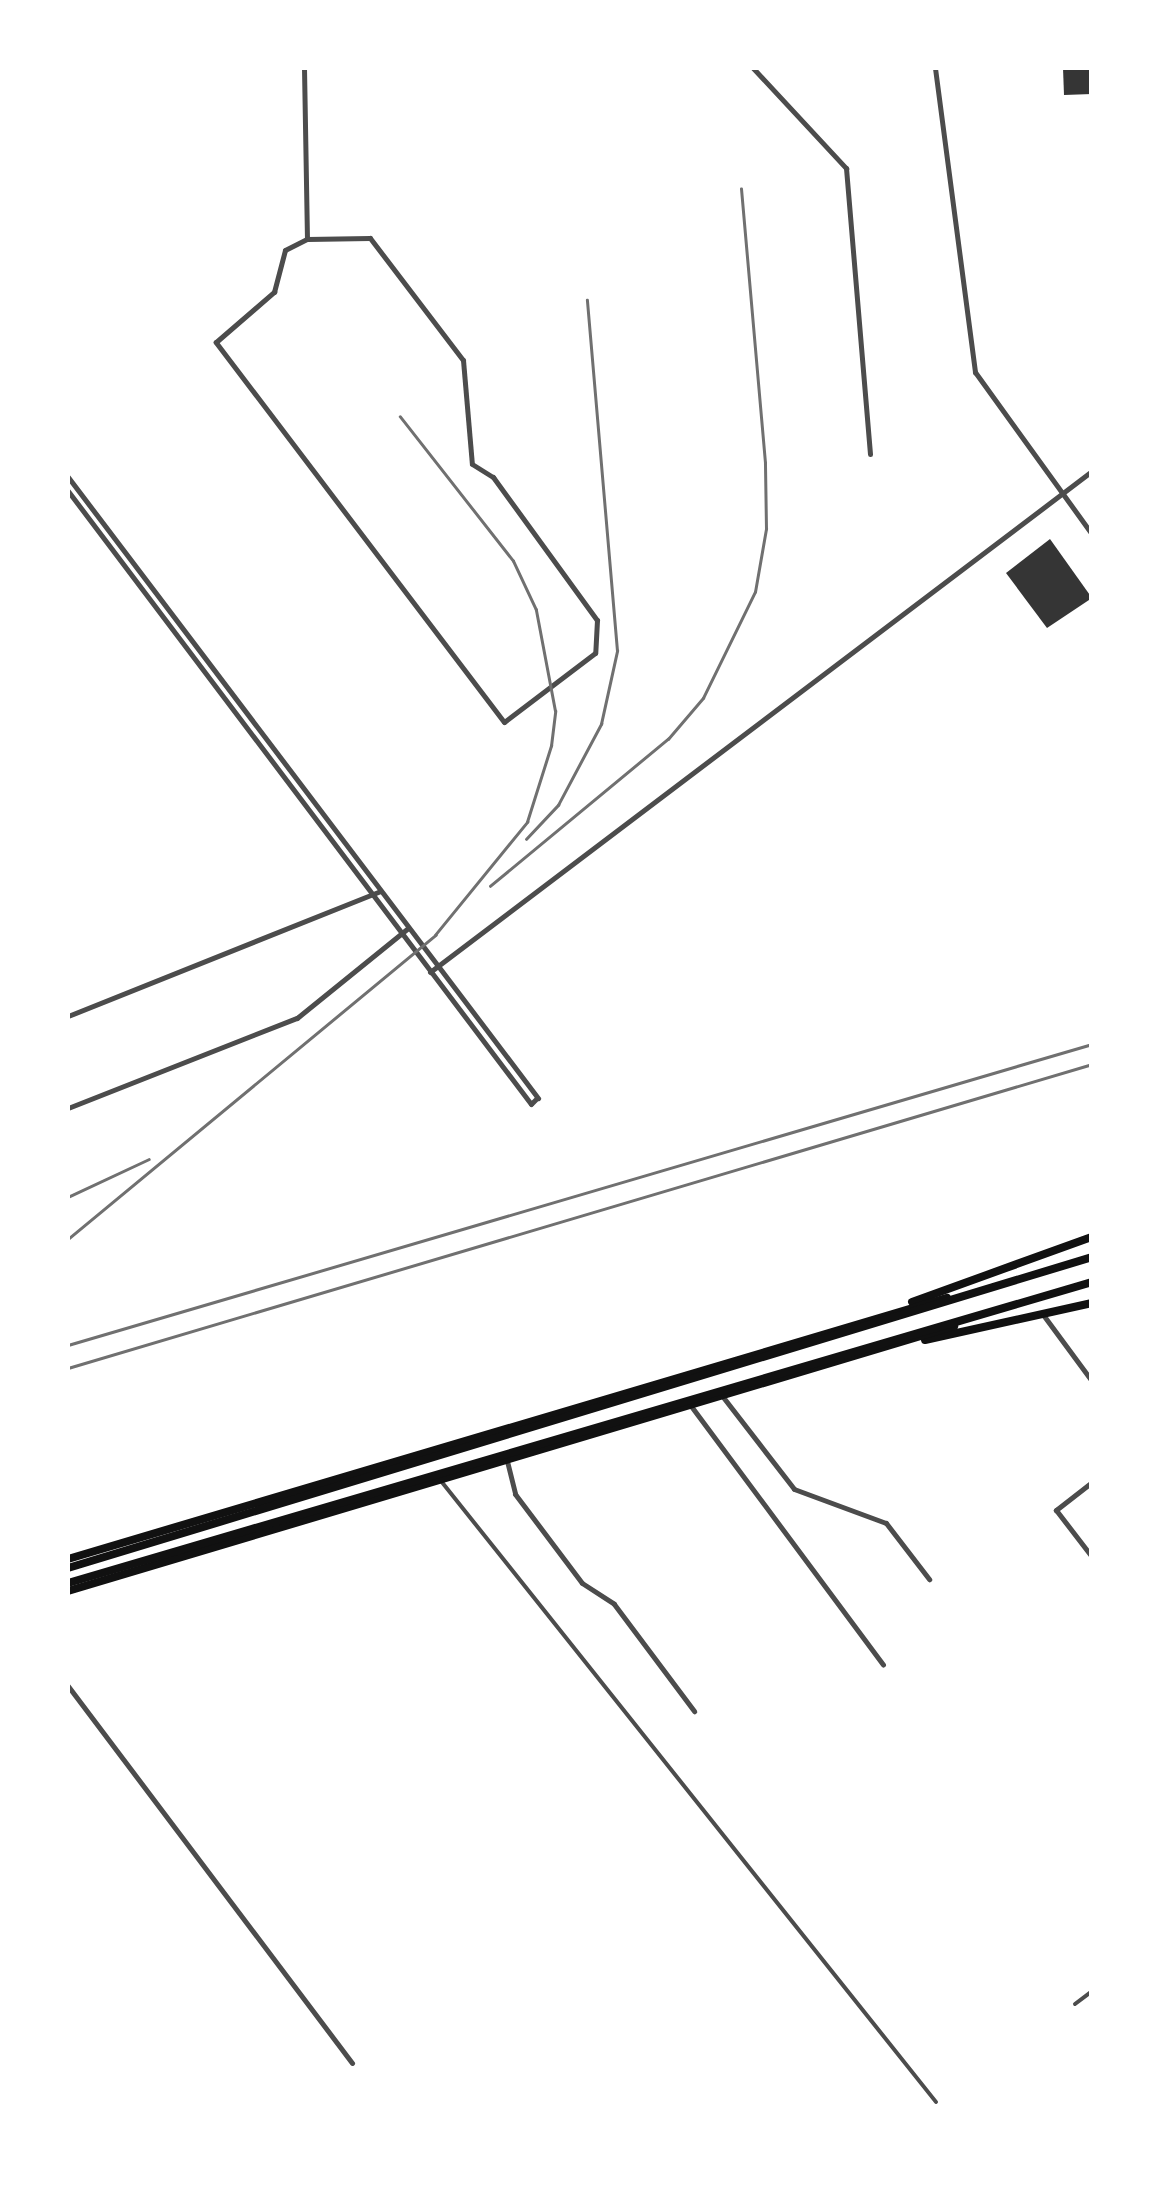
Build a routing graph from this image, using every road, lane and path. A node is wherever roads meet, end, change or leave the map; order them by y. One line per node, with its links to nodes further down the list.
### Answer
1 (304, 68): 4 (street)
2 (753, 68): 5 (street)
3 (936, 68): 9 (street)
4 (307, 239): 4 (street)
5 (870, 454)
6 (1092, 471): 9 (street)
7 (68, 477): 11 (street)
8 (68, 490): 12 (street)
9 (1062, 494): 10 (street); 15 (street)
10 (1092, 534)
11 (380, 891): 12 (street); 13 (street)
12 (372, 894): 14 (street); 17 (street)
13 (408, 928): 14 (street); 15 (street)
14 (401, 934): 16 (street); 18 (street)
15 (438, 966): 16 (street); 16 (street)
16 (430, 972)
17 (68, 1016)
18 (68, 1108)
19 (1092, 1237): 25 (main road)
20 (1092, 1258): 21 (main road)
21 (1025, 1280): 25 (main road); 36 (main road)
22 (1092, 1282): 23 (main road)
23 (1032, 1298): 27 (main road); 38 (main road)
24 (1092, 1303): 26 (main road)
25 (886, 1312): 35 (main road)
26 (1044, 1316): 27 (main road); 28 (street)
27 (891, 1347): 29 (main road)
28 (1092, 1381)
29 (723, 1396): 30 (main road); 37 (street)
30 (691, 1406): 31 (main road); 39 (street)
31 (507, 1462): 32 (main road); 41 (street)
32 (441, 1481): 38 (main road); 45 (street)
33 (1092, 1482): 34 (street)
34 (1092, 1557)
35 (68, 1558)
36 (68, 1568)
37 (929, 1579)
38 (68, 1587)
39 (883, 1665)
40 (68, 1686): 44 (street)
41 (694, 1711)
42 (1092, 1991): 43 (street)
43 (1074, 2004)
44 (352, 2063)
45 (936, 2102)

